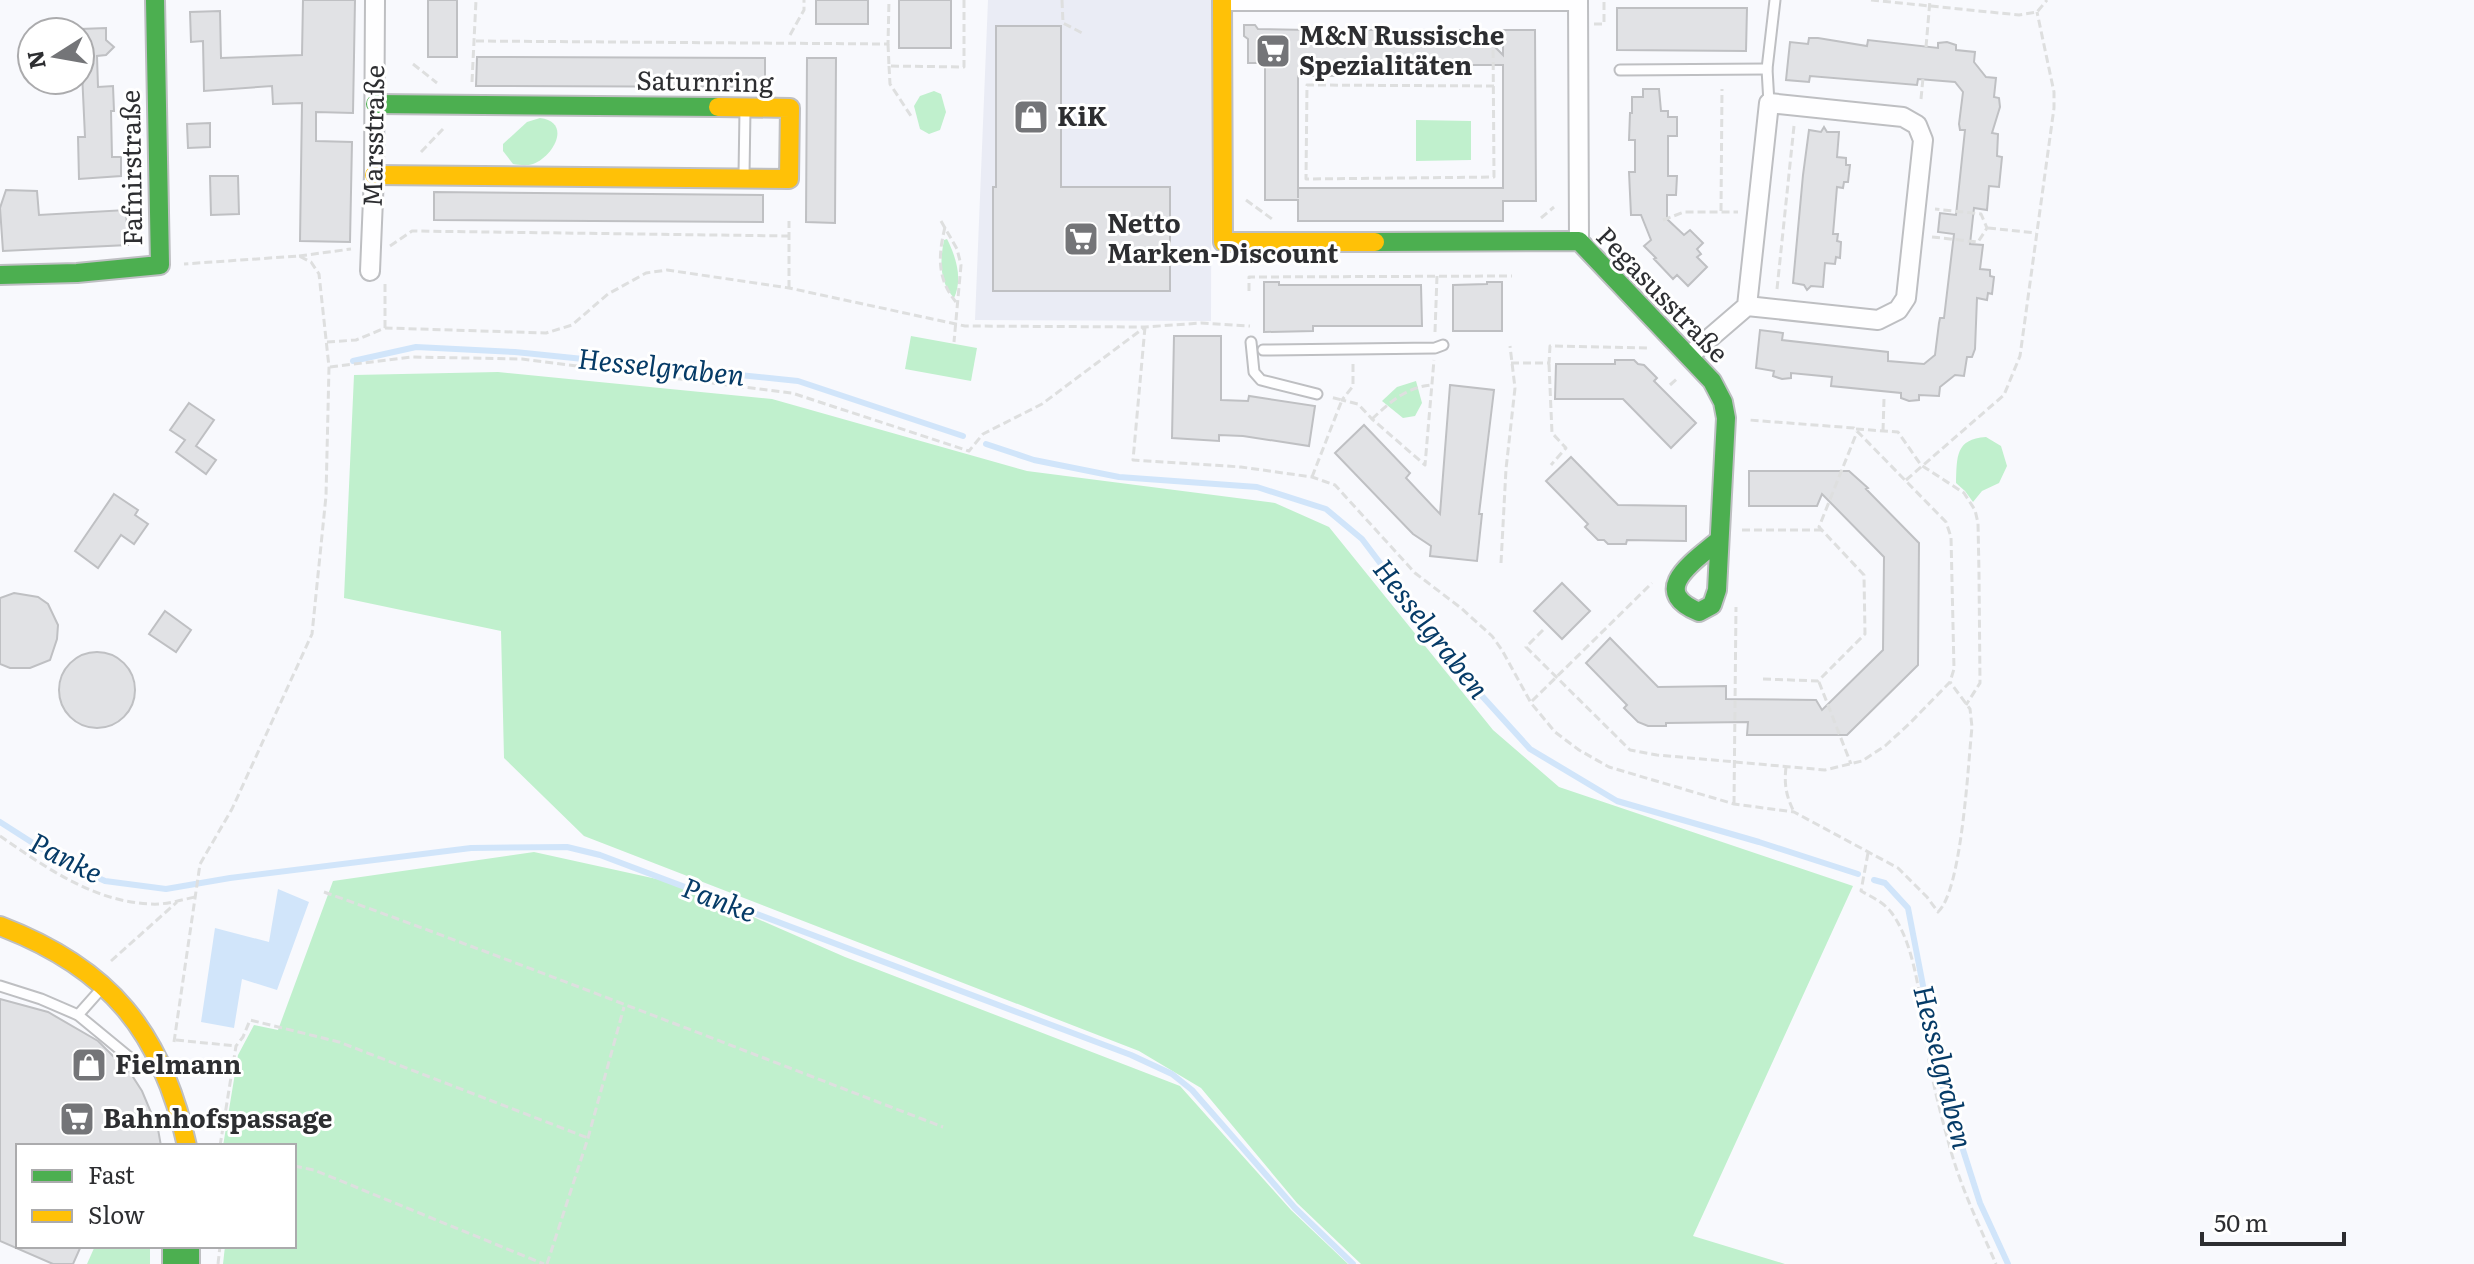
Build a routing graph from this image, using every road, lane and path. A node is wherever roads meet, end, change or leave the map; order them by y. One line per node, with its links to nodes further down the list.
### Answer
1 (155, 0): 58 (street, Fafnirstraße)
2 (375, 0): 33 (street, Marsstraße)
3 (476, 0): 22 (path)
4 (804, 0): 20 (path)
5 (889, 0): 23 (path)
6 (964, 0): 25 (path)
7 (1062, 0): 19 (path)
8 (1293, 0): 9 (street); 15 (street)
9 (1578, 0): 55 (street)
10 (1604, 0): 18 (path)
11 (1775, 0): 26 (lane)
12 (1871, 0): 16 (path)
13 (1930, 0): 16 (path)
14 (2047, 0): 17 (path)
15 (1222, 1): 55 (street, Pegasusstraße)
16 (1930, 6): 17 (path); 24 (path)
17 (2037, 12): 52 (path)
18 (1604, 24)
19 (1082, 33)
20 (790, 35)
21 (1493, 38): 29 (path)
22 (476, 41): 23 (path); 34 (path)
23 (888, 44): 25 (path)
24 (1926, 47)
25 (889, 66): 37 (path)
26 (1767, 69): 27 (lane); 32 (lane)
27 (1620, 70)
28 (1923, 78): 31 (path)
29 (1494, 86): 29 (path)
30 (1722, 89): 44 (path)
31 (1921, 99)
32 (1769, 103): 35 (street); 45 (street)
33 (375, 104): 34 (street, Saturnring); 40 (street, Marsstraße)
34 (472, 105): 36 (street, Saturnring)
35 (1796, 106): 43 (street); 67 (path)
36 (745, 108): 41 (lane); 41 (street, Saturnring)
37 (911, 116)
38 (444, 128): 39 (path)
39 (413, 161)
40 (374, 175): 41 (street, Saturnring); 56 (street, Marsstraße)
41 (744, 178)
42 (1246, 199): 49 (path)
43 (1916, 207): 51 (path); 53 (street)
44 (1721, 211): 45 (path); 46 (path)
45 (1757, 213): 66 (street)
46 (1663, 220)
47 (789, 221): 54 (path)
48 (941, 221): 50 (path)
49 (1279, 225)
50 (945, 227): 65 (path); 65 (path)
51 (1987, 228): 52 (path); 53 (path)
52 (2036, 233): 92 (path)
53 (1913, 235): 67 (street)
54 (789, 236): 56 (path, Fafnirstraße); 63 (path)
55 (1579, 241): 79 (street, Pegasusstraße)
56 (371, 249): 57 (path, Fafnirstraße); 59 (street, Marsstraße)
57 (299, 256): 58 (path, Fafnirstraße); 72 (path)
58 (160, 265): 60 (street)
59 (370, 271): 71 (path)
60 (0, 275)
61 (1437, 276): 62 (path); 64 (path); 76 (path)
62 (1512, 276)
63 (789, 288): 68 (path); 71 (path)
64 (1249, 291)
65 (956, 302): 68 (path)
66 (1747, 306): 67 (street); 79 (street)
67 (1775, 309)
68 (956, 324): 70 (path); 73 (path)
69 (1250, 326): 70 (path)
70 (1145, 327): 82 (path); 93 (path)
71 (385, 328): 72 (path)
72 (327, 342): 82 (path)
73 (954, 342)
74 (1251, 342): 84 (lane)
75 (1510, 346): 80 (path)
76 (1439, 347): 77 (lane); 83 (path)
77 (1352, 349): 78 (lane); 86 (path)
78 (1263, 350)
79 (1690, 355): 81 (path); 87 (street, Pegasusstraße)
80 (1511, 363): 81 (path); 98 (path)
81 (1549, 363): 91 (path)
82 (329, 367): 116 (path)
83 (1433, 385): 88 (path); 88 (path)
84 (1317, 394): 86 (path)
85 (1884, 399): 90 (path)
86 (1342, 400): 88 (path); 93 (path)
87 (1726, 418): 89 (path); 97 (street, Pegasusstraße)
88 (1372, 419)
89 (1856, 430): 90 (path); 94 (path); 95 (path)
90 (1883, 431): 92 (path)
91 (1551, 465)
92 (1921, 465): 94 (path); 107 (path)
93 (1312, 477): 106 (path)
94 (1906, 481): 105 (path)
95 (1820, 529): 96 (path); 104 (path)
96 (1738, 530)
97 (1718, 541)
98 (1501, 563)
99 (1654, 580): 102 (path)
100 (1737, 601): 108 (path)
101 (1543, 630): 102 (path)
102 (1559, 678): 106 (path); 108 (path)
103 (1763, 679): 104 (path)
104 (1818, 681): 109 (path)
105 (1950, 682): 107 (path); 109 (path)
106 (1531, 703): 111 (path)
107 (1966, 705): 114 (path)
108 (1734, 762): 110 (path); 111 (path)
109 (1851, 764): 110 (path)
110 (1786, 767): 112 (path)
111 (1734, 804): 112 (path)
112 (1794, 812): 114 (path)
113 (0, 836): 117 (path)
114 (1868, 851): 134 (path)
115 (324, 892): 122 (path)
116 (195, 897): 117 (path); 124 (path)
117 (180, 900): 119 (path)
118 (0, 926): 120 (street)
119 (106, 965)
120 (104, 985): 123 (lane); 130 (street)
121 (0, 986): 123 (lane)
122 (624, 1006): 128 (path); 129 (path)
123 (78, 1015): 127 (lane)
124 (175, 1040): 125 (path); 126 (path)
125 (170, 1046)
126 (236, 1046): 129 (path); 131 (path)
127 (129, 1057)
128 (943, 1127)
129 (588, 1138): 133 (path)
130 (186, 1144)
131 (220, 1144)
132 (296, 1166): 133 (path)
133 (545, 1264)
134 (1996, 1264)

